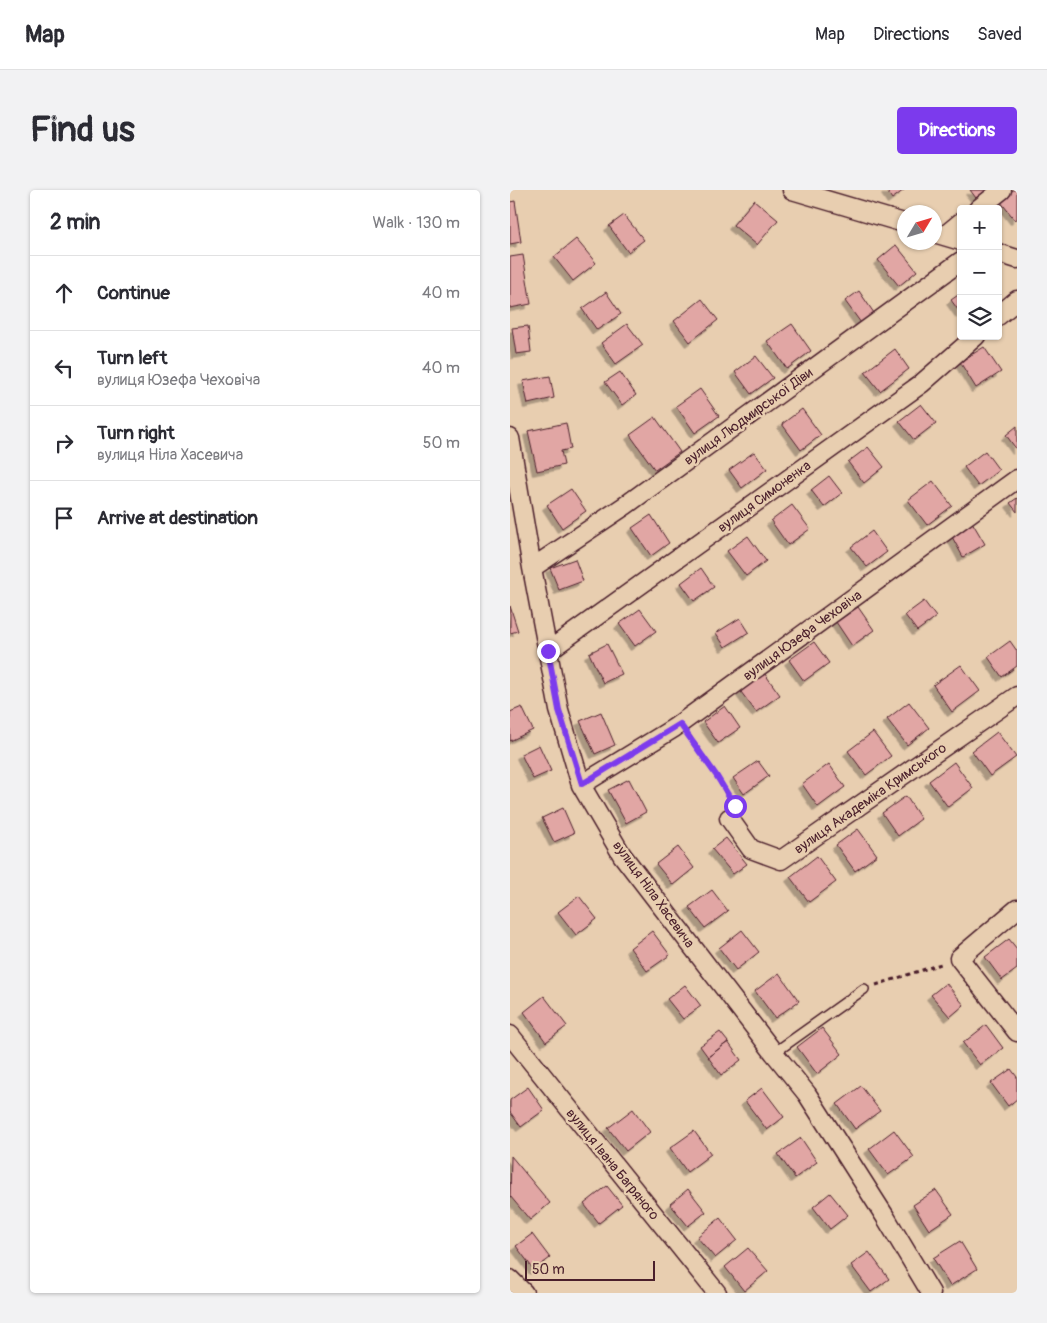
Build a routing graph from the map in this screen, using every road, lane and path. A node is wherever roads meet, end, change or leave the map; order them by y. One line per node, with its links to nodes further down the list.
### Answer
1 (792, 190): 4 (street)
2 (1002, 190): 3 (street)
3 (983, 205)
4 (897, 221)
5 (957, 224): 6 (street)
6 (942, 232)
7 (942, 235): 8 (street)
8 (957, 240)
9 (1002, 254): 10 (street)
10 (1017, 259)
11 (957, 264): 17 (street, вулиця Людмирської Діви)
12 (1017, 300): 13 (street)
13 (1002, 313)
14 (971, 340): 18 (street, вулиця Симоненка)
15 (510, 438): 17 (street, вулиця Ніла Хасевича)
16 (1017, 479): 20 (street, вулиця Юзефа Чеховіча)
17 (532, 568): 18 (street, вулиця Ніла Хасевича)
18 (548, 651): 21 (street, вулиця Ніла Хасевича)
19 (1017, 696): 22 (street, вулиця Академіка Кримського)
20 (680, 724): 21 (street, вулиця Юзефа Чеховіча); 22 (path)
21 (582, 784): 28 (street, вулиця Ніла Хасевича)
22 (729, 818)
23 (1017, 909): 24 (street)
24 (959, 958): 25 (path); 26 (street)
25 (864, 989): 28 (lane)
26 (1017, 1032)
27 (510, 1035): 31 (street, вулиця Івана Багряного)
28 (774, 1053): 32 (street, вулиця Ніла Хасевича)
29 (510, 1278): 30 (street)
30 (524, 1293)
31 (717, 1293)
32 (931, 1293)

